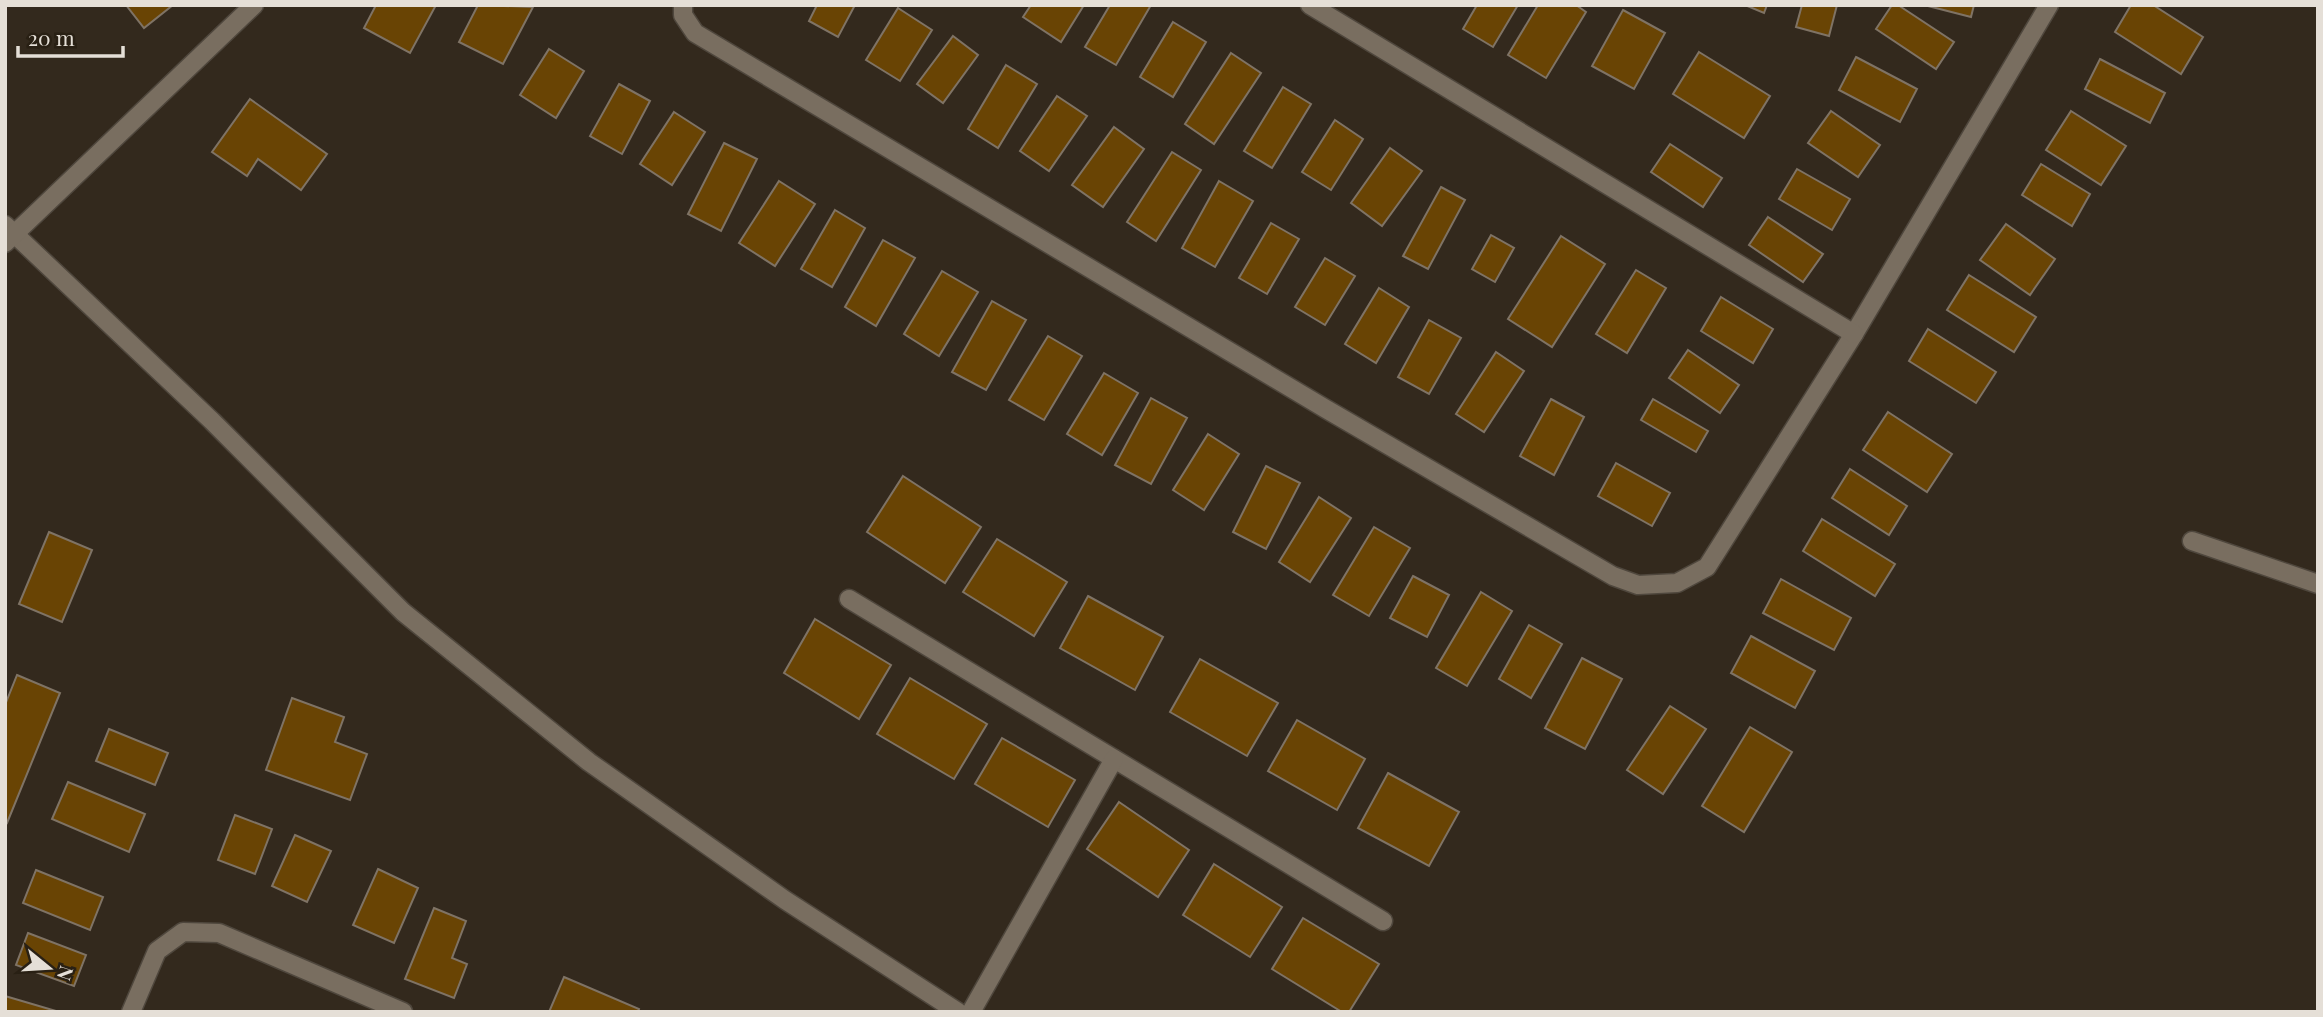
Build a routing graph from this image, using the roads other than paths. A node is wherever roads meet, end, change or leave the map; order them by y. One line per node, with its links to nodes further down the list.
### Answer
1 (254, 5): 5 (street)
2 (683, 5): 6 (street)
3 (1310, 5): 6 (street)
4 (2049, 5): 6 (street)
5 (8, 234): 14 (street)
6 (1854, 334)
7 (2192, 541): 8 (street)
8 (2318, 584)
9 (849, 599): 10 (street)
10 (1114, 759): 11 (street); 15 (street)
11 (1383, 921)
12 (131, 1012): 13 (street)
13 (403, 1012)
14 (958, 1012)
15 (971, 1012)

